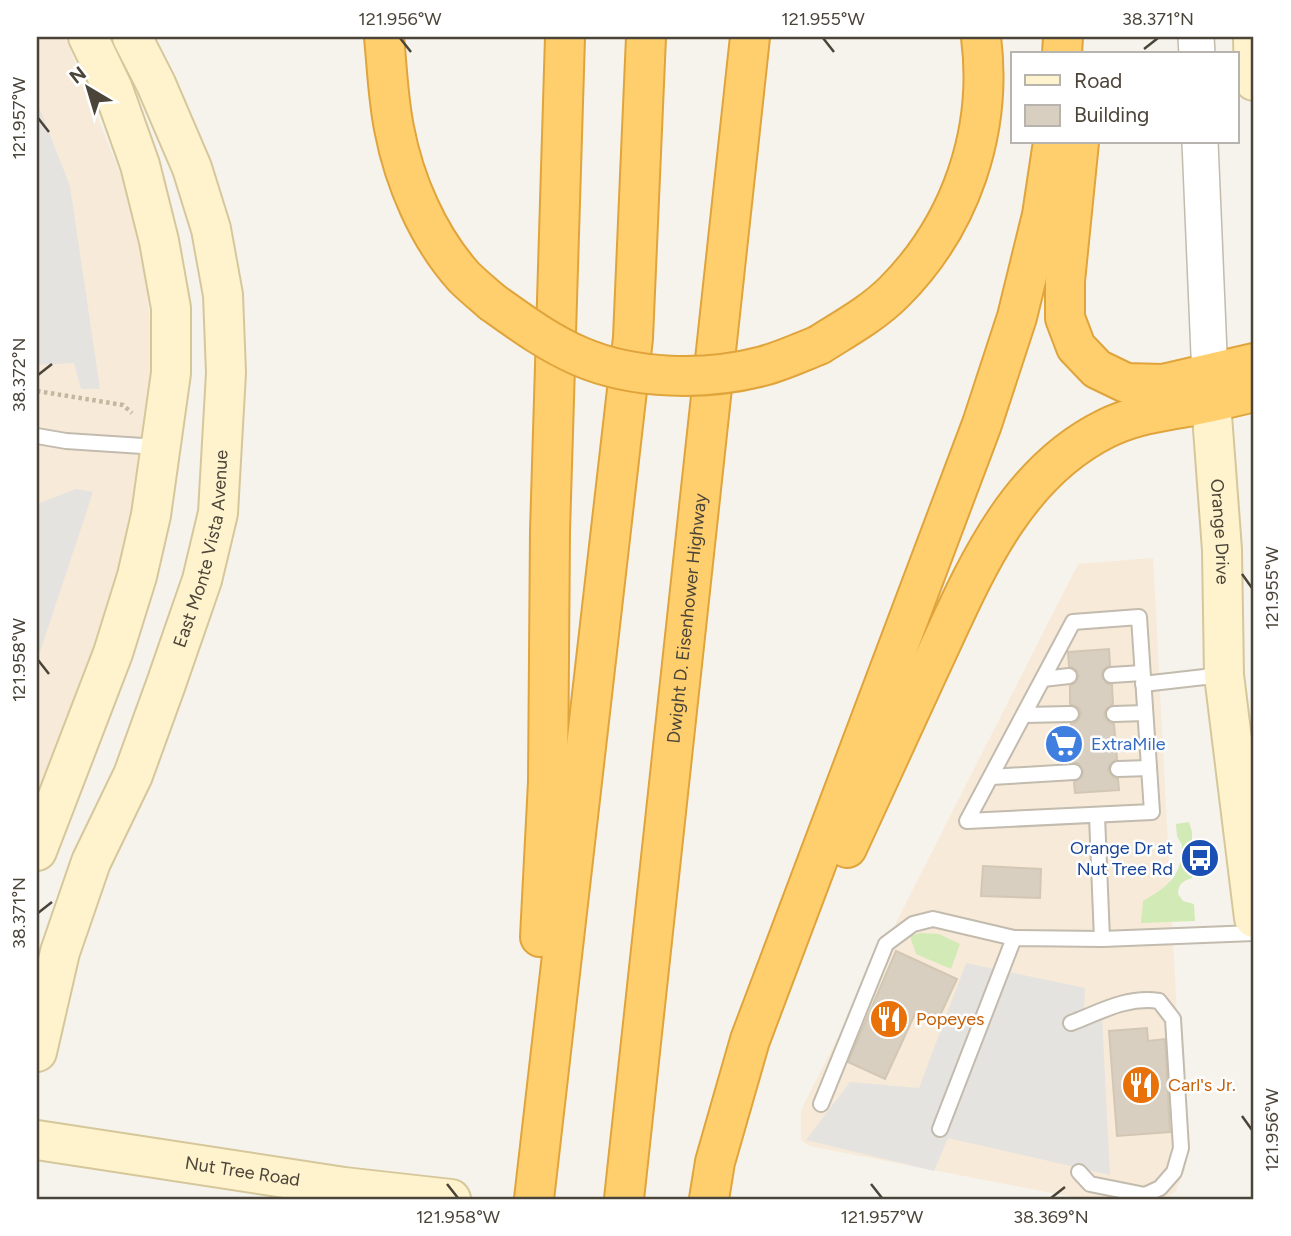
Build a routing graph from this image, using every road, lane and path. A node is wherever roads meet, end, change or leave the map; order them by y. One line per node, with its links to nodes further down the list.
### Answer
1 (88, 37): 19 (main road)
2 (132, 37): 41 (main road, East Monte Vista Avenue)
3 (384, 37): 7 (highway, bridge)
4 (565, 37): 47 (highway)
5 (646, 37): 48 (highway)
6 (750, 37): 49 (highway, Dwight D. Eisenhower Highway)
7 (981, 37)
8 (1253, 37): 9 (main road)
9 (1254, 81)
10 (1053, 144): 40 (highway)
11 (1079, 144): 14 (highway)
12 (1200, 144): 14 (street, Orange Drive)
13 (1254, 363): 14 (highway)
14 (1210, 387): 16 (highway); 21 (main road, Orange Drive); 40 (highway)
15 (37, 391): 17 (path)
16 (1254, 392)
17 (132, 414)
18 (37, 436): 19 (lane)
19 (159, 447): 34 (main road)
20 (1111, 675): 23 (lane)
21 (1224, 675): 23 (lane); 35 (main road, Orange Drive)
22 (1069, 676): 24 (lane)
23 (1143, 678): 24 (lane); 25 (lane)
24 (1043, 679): 28 (lane)
25 (1145, 713): 27 (lane); 29 (lane)
26 (1071, 714): 28 (lane)
27 (1114, 714)
28 (1024, 715): 32 (lane)
29 (1149, 768): 30 (lane); 33 (lane)
30 (1118, 769)
31 (1074, 772): 32 (lane)
32 (991, 777): 33 (lane)
33 (1097, 816): 38 (lane)
34 (37, 851)
35 (1254, 918)
36 (1254, 933): 38 (lane)
37 (1014, 938): 38 (lane); 42 (lane); 43 (lane)
38 (1102, 939)
39 (1071, 1023): 45 (lane)
40 (750, 1040): 50 (highway)
41 (37, 1052)
42 (821, 1104)
43 (940, 1129)
44 (37, 1140): 46 (main road, Nut Tree Road)
45 (1079, 1172)
46 (451, 1199)
47 (528, 1199)
48 (534, 1199)
49 (624, 1199)
50 (709, 1199)

